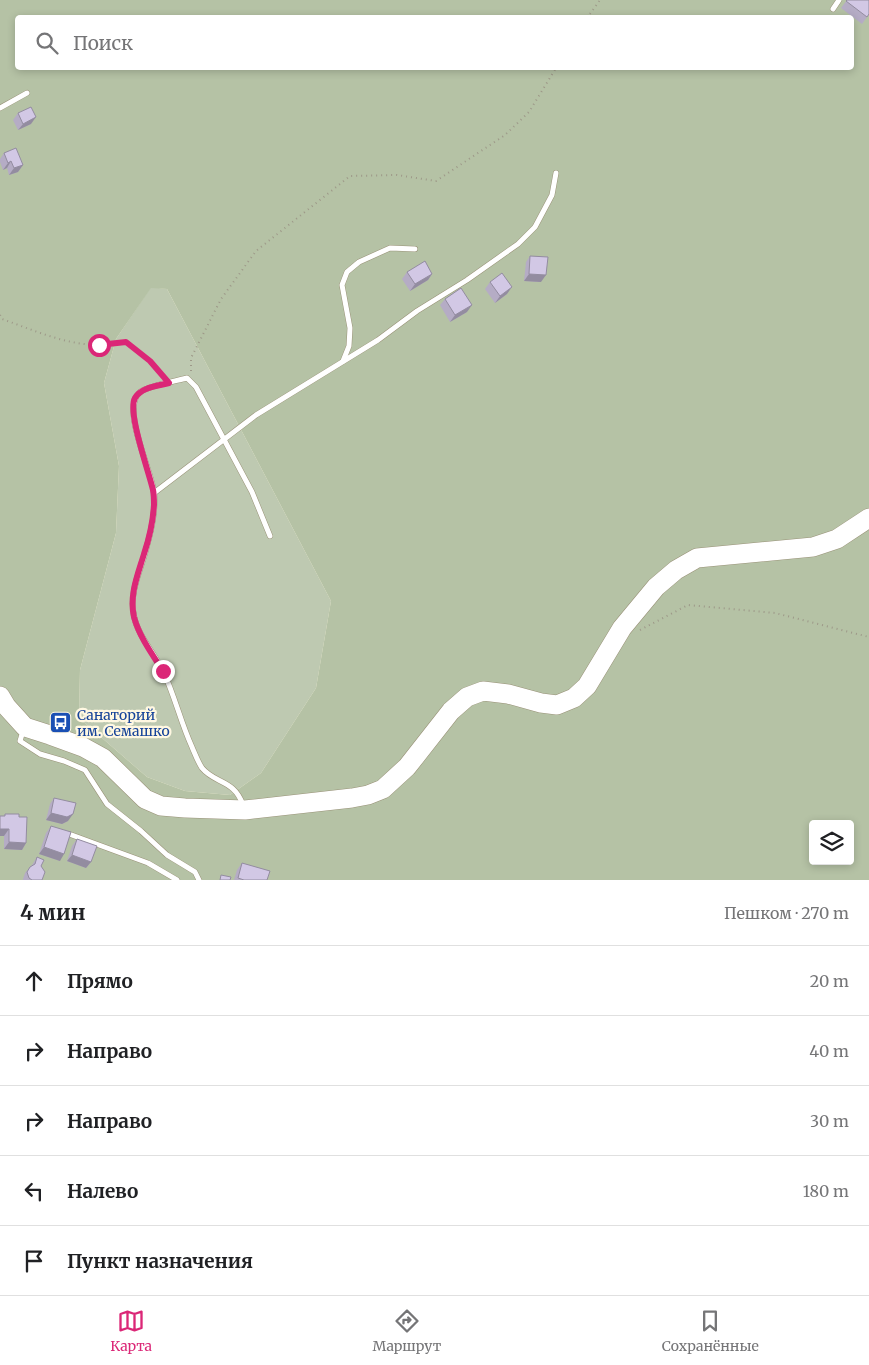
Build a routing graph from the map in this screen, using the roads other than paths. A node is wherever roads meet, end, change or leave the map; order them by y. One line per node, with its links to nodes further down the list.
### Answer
1 (839, 0): 2 (lane)
2 (833, 8)
3 (27, 93): 4 (lane)
4 (0, 108)
5 (556, 172): 7 (lane)
6 (415, 249): 7 (lane)
7 (343, 361): 8 (lane)
8 (223, 440): 9 (lane); 9 (lane); 11 (lane)
9 (154, 493): 14 (lane)
10 (869, 518): 14 (highway)
11 (270, 536)
12 (0, 696): 13 (highway)
13 (24, 727): 14 (highway); 17 (lane)
14 (244, 810)
15 (70, 834): 16 (lane)
16 (177, 880)
17 (199, 880)

